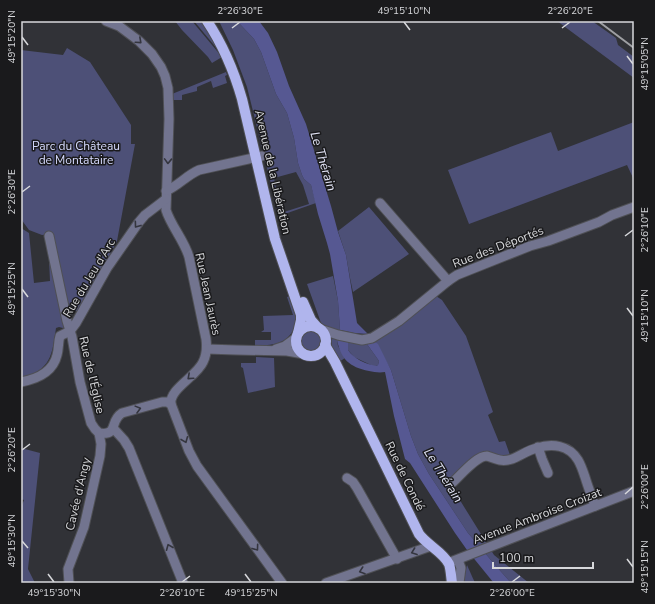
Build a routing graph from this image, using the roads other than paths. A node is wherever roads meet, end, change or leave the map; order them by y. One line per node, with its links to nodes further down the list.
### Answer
1 (106, 21): 6 (street, Rue Jean Jaurès, one-way to 6)
2 (207, 21): 4 (main road, Avenue de la Libération)
3 (214, 21): 4 (main road, Avenue de la Libération)
4 (230, 58): 5 (main road, Avenue de la Libération)
5 (259, 156): 6 (street, Rue du Jeu d'Arc); 11 (main road, Avenue de la Libération); 14 (main road, Avenue de la Libération)
6 (166, 195): 12 (street, Rue du Jeu d'Arc, one-way to 12); 16 (street, Rue Jean Jaurès)
7 (380, 202): 10 (street)
8 (634, 206): 10 (street, Rue des Déportés)
9 (49, 236): 12 (street, Rue de l'Église)
10 (448, 281): 13 (street, Rue des Déportés)
11 (319, 329): 13 (street, Rue des Déportés); 14 (main road); 15 (main road)
12 (70, 331): 21 (street, Rue du Jeu d'Arc); 24 (street, Rue de l'Église)
13 (338, 335): 15 (street)
14 (297, 336): 17 (street); 18 (main road)
15 (325, 343): 19 (main road); 20 (main road, Rue de Condé)
16 (207, 349): 17 (street); 22 (street, Rue Jean Jaurès, one-way to 22)
17 (270, 351): 18 (street)
18 (304, 354): 19 (main road)
19 (316, 355): 20 (main road, Rue de Condé)
20 (340, 374): 31 (main road, Rue de Condé)
21 (21, 382)
22 (171, 404): 23 (street, Rue de l'Église, one-way to 22); 36 (street, one-way to 36)
23 (113, 428): 24 (street, Rue de l'Église); 35 (street, one-way to 23)
24 (99, 433): 34 (street, Cavée d'Angy)
25 (538, 447): 26 (street); 28 (street); 30 (street)
26 (548, 473)
27 (347, 478): 32 (street)
28 (453, 482)
29 (634, 491): 30 (street, Avenue Ambroise Croizat)
30 (595, 506): 33 (street, Avenue Ambroise Croizat)
31 (431, 546): 32 (street, one-way to 32); 33 (main road, Rue de Condé)
32 (397, 559): 37 (street, one-way to 37)
33 (453, 562): 38 (main road); 39 (street)
34 (69, 583)
35 (184, 583)
36 (282, 583)
37 (326, 583)
38 (452, 583)
39 (459, 583)

